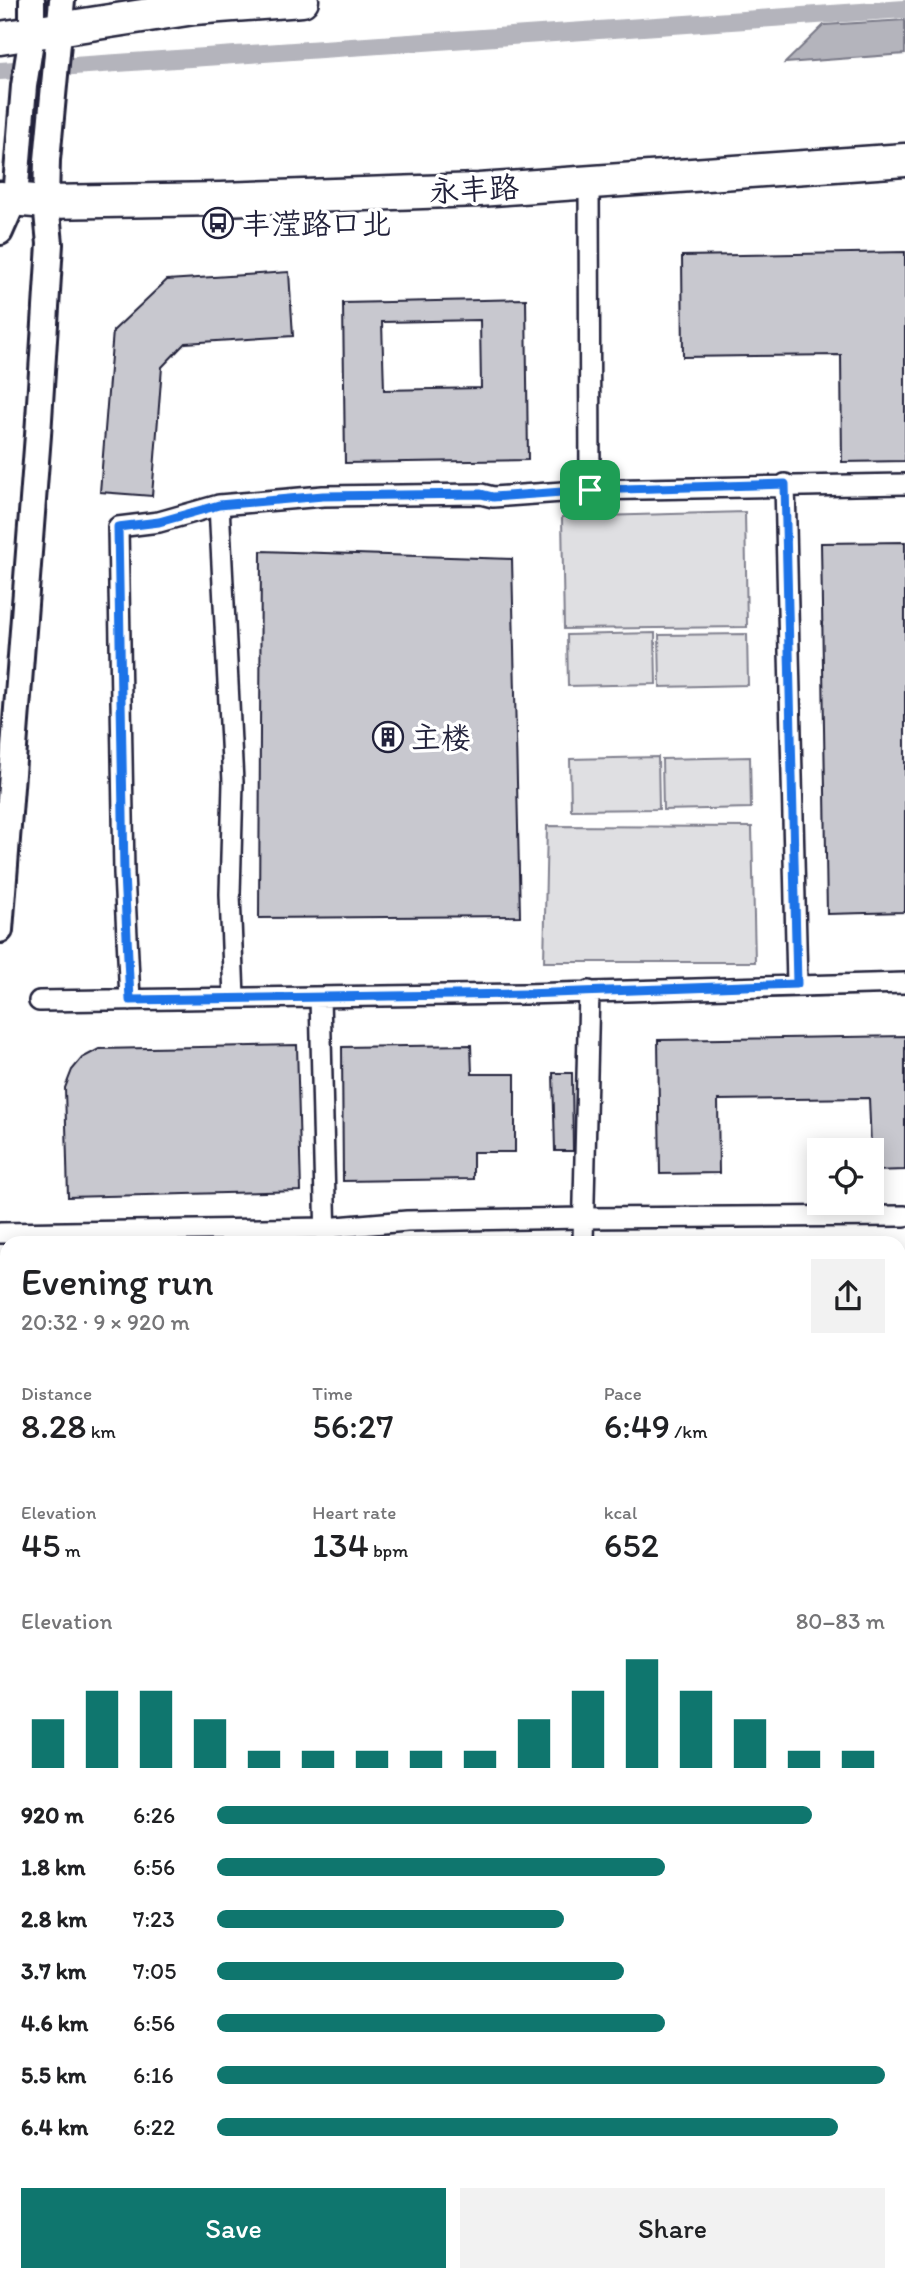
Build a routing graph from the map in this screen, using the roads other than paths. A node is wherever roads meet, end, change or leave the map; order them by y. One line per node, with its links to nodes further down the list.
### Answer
1 (32, 0): 3 (street)
2 (302, 0): 3 (main road)
3 (52, 21): 4 (main road); 7 (street); 7 (street)
4 (0, 38)
5 (905, 160): 6 (main road, 永丰路)
6 (589, 183): 7 (main road, 永丰路); 11 (street)
7 (20, 199): 8 (street); 13 (street)
8 (0, 232)
9 (785, 484): 10 (street); 11 (street); 15 (street)
10 (905, 484)
11 (590, 490): 12 (street)
12 (219, 505): 18 (street); 19 (street)
13 (0, 930)
14 (905, 983): 15 (street)
15 (797, 984): 16 (street)
16 (589, 991): 17 (street); 22 (street)
17 (320, 997): 18 (street); 24 (street)
18 (234, 998): 19 (street)
19 (130, 1000): 20 (street)
20 (39, 1001)
21 (905, 1216): 22 (street)
22 (583, 1218): 24 (street); 25 (street)
23 (0, 1233): 24 (street)
24 (326, 1235)
25 (583, 1236)

